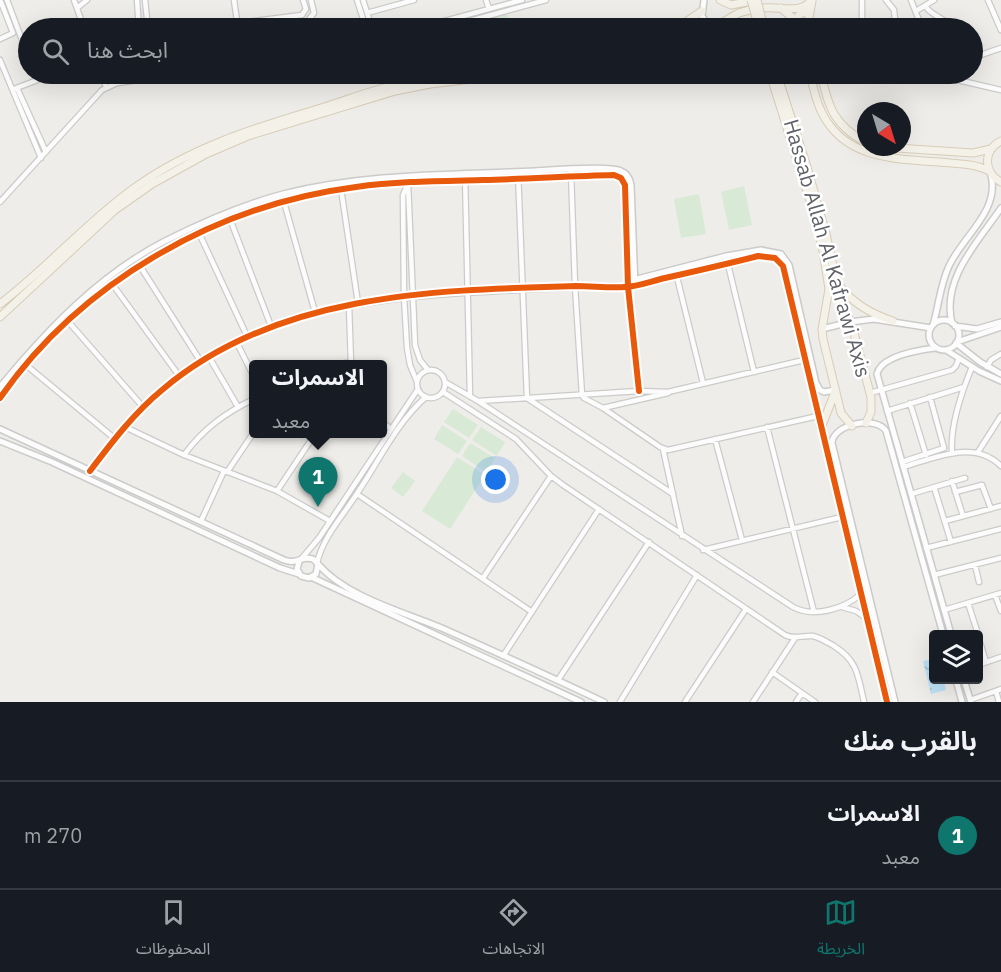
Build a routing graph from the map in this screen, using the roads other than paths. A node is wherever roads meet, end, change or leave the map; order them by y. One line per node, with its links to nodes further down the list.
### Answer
1 (75, 0): 27 (street)
2 (87, 0): 27 (street)
3 (138, 0): 34 (street)
4 (145, 0): 35 (street)
5 (234, 0): 36 (street)
6 (303, 0): 37 (street)
7 (311, 0): 38 (street)
8 (357, 0): 39 (street)
9 (363, 0): 31 (street)
10 (414, 0): 31 (street)
11 (486, 0): 28 (street)
12 (522, 0): 28 (street)
13 (546, 0): 42 (street)
14 (704, 0): 29 (street)
15 (720, 0): 17 (main road)
16 (751, 0): 46 (main road, bridge)
17 (758, 0): 47 (main road, bridge)
18 (812, 0): 25 (main road); 32 (main road)
19 (862, 0): 51 (street)
20 (886, 0): 52 (street)
21 (911, 0): 30 (street)
22 (934, 0): 26 (street)
23 (988, 0): 55 (street)
24 (4, 1): 56 (street)
25 (778, 7): 45 (main road); 48 (main road)
26 (926, 7): 30 (street); 54 (street)
27 (77, 8): 33 (street)
28 (489, 9): 41 (street)
29 (702, 11): 43 (main road); 44 (street)
30 (916, 11): 53 (street)
31 (368, 13): 40 (street)
32 (810, 13): 49 (main road); 50 (main road)
33 (80, 18)
34 (139, 18)
35 (147, 18)
36 (236, 18)
37 (284, 18)
38 (311, 18)
39 (363, 18)
40 (369, 18)
41 (456, 18)
42 (480, 18)
43 (692, 18)
44 (703, 18)
45 (729, 18)
46 (756, 18)
47 (762, 18)
48 (792, 18)
49 (797, 18)
50 (810, 18)
51 (862, 18)
52 (895, 18)
53 (918, 18)
54 (942, 18)
55 (1001, 30)
56 (16, 32): 57 (street); 58 (street)
57 (18, 36)
58 (0, 39)
59 (1001, 48): 60 (street)
60 (983, 54)
61 (0, 60): 73 (street)
62 (23, 84): 73 (street)
63 (105, 84): 72 (street)
64 (115, 84): 72 (street)
65 (402, 84): 114 (main road)
66 (430, 84): 117 (main road)
67 (773, 84): 127 (main road, Hassab Allah Al Kafrawi Axis)
68 (780, 84): 104 (main road, Hassab Allah Al Kafrawi Axis)
69 (813, 84): 83 (main road)
70 (823, 84): 76 (main road)
71 (976, 84): 74 (street)
72 (106, 87): 80 (street)
73 (15, 89): 75 (street)
74 (1001, 90)
75 (25, 116): 80 (street); 81 (street)
76 (857, 136)
77 (1001, 141): 79 (main road)
78 (911, 149): 79 (main road)
79 (991, 149): 83 (main road)
80 (46, 152): 81 (street)
81 (41, 158): 92 (street)
82 (571, 173): 86 (street); 105 (street); 107 (street)
83 (990, 173): 89 (main road); 125 (street)
84 (465, 174): 85 (street); 86 (street); 87 (street)
85 (408, 176): 88 (street); 90 (street)
86 (518, 176): 87 (street); 109 (street)
87 (465, 181): 90 (street); 110 (street)
88 (373, 182): 90 (street); 91 (street); 97 (street)
89 (1001, 182)
90 (408, 183): 111 (street); 112 (street)
91 (341, 189): 93 (street); 113 (street)
92 (0, 202)
93 (284, 202): 95 (street); 116 (street)
94 (1001, 208): 123 (street)
95 (230, 219): 96 (street); 124 (street)
96 (199, 233): 98 (street); 128 (street)
97 (164, 242): 98 (street); 118 (street)
98 (168, 249): 102 (street)
99 (776, 255): 100 (street); 101 (street); 137 (street); 155 (street)
100 (726, 256): 101 (street); 103 (street)
101 (728, 263): 103 (street); 144 (street)
102 (140, 266): 106 (street); 138 (street)
103 (676, 273): 105 (street); 150 (street)
104 (836, 280): 119 (main road); 122 (main road, Hassab Allah Al Kafrawi Axis)
105 (631, 284): 108 (street); 157 (street)
106 (113, 285): 121 (street); 146 (street)
107 (575, 286): 108 (street); 109 (street); 161 (street)
108 (615, 286)
109 (521, 289): 110 (street); 165 (street)
110 (468, 292): 111 (street); 160 (street)
111 (413, 295): 112 (street); 143 (street)
112 (404, 297): 113 (street); 148 (street)
113 (358, 303): 115 (street)
114 (0, 304)
115 (349, 304): 116 (street); 136 (street)
116 (315, 312): 124 (street)
117 (0, 316)
118 (63, 316): 121 (street); 151 (street)
119 (893, 321): 122 (street); 125 (street)
120 (1001, 321): 123 (street)
121 (68, 322): 139 (street); 169 (street)
122 (850, 322): 127 (street); 159 (main road, Hassab Allah Al Kafrawi Axis)
123 (954, 324): 125 (street); 130 (street)
124 (271, 326): 128 (street)
125 (932, 327): 131 (street)
126 (1001, 327): 130 (street)
127 (822, 329): 155 (main road, Hassab Allah Al Kafrawi Axis)
128 (247, 336): 129 (street)
129 (236, 342): 134 (street); 140 (street)
130 (957, 342): 132 (street); 142 (street)
131 (935, 348): 132 (street); 154 (street)
132 (946, 350): 135 (street)
133 (1001, 354): 142 (street)
134 (209, 357): 138 (street); 170 (street)
135 (959, 358): 141 (street); 154 (street)
136 (351, 360)
137 (804, 360): 144 (street); 173 (street)
138 (201, 362): 146 (street)
139 (26, 365): 163 (street); 184 (street)
140 (249, 367)
141 (972, 367): 147 (street); 152 (street)
142 (987, 367): 145 (street)
143 (428, 370): 148 (street); 149 (street)
144 (754, 372): 150 (street)
145 (1001, 374)
146 (180, 377): 169 (street)
147 (1001, 381)
148 (417, 382): 153 (street)
149 (445, 382): 156 (street); 160 (street)
150 (703, 383): 158 (street)
151 (0, 387)
152 (964, 387): 162 (street); 192 (street)
153 (418, 389): 164 (street); 180 (street)
154 (881, 390): 159 (street); 172 (street)
155 (835, 391): 177 (main road, Hassab Allah Al Kafrawi Axis); 181 (main road)
156 (443, 392): 164 (street); 201 (street)
157 (639, 392): 158 (street); 161 (street)
158 (668, 392): 171 (street)
159 (870, 393): 175 (main road, Hassab Allah Al Kafrawi Axis)
160 (470, 396): 166 (street)
161 (582, 396): 165 (street); 171 (street)
162 (930, 397): 168 (street); 195 (street)
163 (0, 398)
164 (426, 398): 207 (street)
165 (527, 398): 166 (street); 208 (street)
166 (478, 401): 220 (street)
167 (249, 402): 170 (street)
168 (910, 403): 172 (street); 195 (street)
169 (143, 407): 178 (street)
170 (238, 407): 194 (street)
171 (603, 408): 190 (street)
172 (887, 411): 197 (street)
173 (818, 416): 179 (street); 181 (street)
174 (1001, 416): 191 (street)
175 (866, 423): 177 (street); 249 (street)
176 (387, 426): 180 (street)
177 (852, 426): 246 (street)
178 (125, 427): 184 (street); 194 (street)
179 (767, 427): 188 (street); 218 (street)
180 (390, 428): 183 (street)
181 (821, 428): 214 (street)
182 (0, 429): 193 (street)
183 (387, 433)
184 (114, 438): 199 (street)
185 (250, 438): 200 (street)
186 (312, 438): 205 (street)
187 (384, 438): 216 (street)
188 (715, 439): 190 (street); 221 (street)
189 (0, 441): 196 (street)
190 (663, 449): 208 (street)
191 (978, 452): 192 (street); 198 (street)
192 (952, 453): 197 (street)
193 (55, 455): 196 (street); 199 (street)
194 (184, 455): 200 (street)
195 (926, 455): 197 (street)
196 (52, 462): 230 (street)
197 (902, 464): 209 (street)
198 (1001, 466)
199 (90, 471): 215 (street)
200 (225, 472): 205 (street); 215 (street)
201 (551, 476): 211 (street); 234 (street)
202 (965, 478): 203 (street)
203 (952, 482): 204 (street); 206 (street)
204 (934, 487): 209 (street); 217 (street)
205 (277, 491): 216 (street)
206 (956, 492): 212 (street); 213 (street)
207 (357, 494): 228 (street); 234 (street)
208 (673, 494): 220 (street)
209 (911, 494): 224 (street)
210 (1001, 506): 212 (street)
211 (599, 508): 222 (street); 243 (street)
212 (991, 509): 213 (street)
213 (963, 516): 217 (street)
214 (842, 517): 218 (street); 236 (street)
215 (201, 521): 227 (street)
216 (330, 521): 227 (street)
217 (945, 521): 223 (street)
218 (793, 529): 221 (street); 244 (street)
219 (1001, 529): 223 (street)
220 (682, 536): 225 (street)
221 (742, 540): 225 (street)
222 (649, 542): 231 (street); 262 (street)
223 (951, 542): 224 (street)
224 (926, 548): 232 (street)
225 (704, 549): 244 (street)
226 (1001, 558): 229 (street)
227 (300, 560): 228 (street); 230 (street)
228 (317, 564): 233 (street); 248 (street)
229 (975, 565): 232 (street); 235 (street)
230 (299, 574): 233 (street)
231 (697, 575): 240 (street); 270 (street)
232 (934, 576): 241 (street)
233 (311, 578): 252 (street)
234 (483, 578): 243 (street)
235 (979, 582)
236 (861, 594): 239 (street); 245 (street)
237 (998, 594): 238 (street); 242 (street)
238 (968, 603): 241 (street); 251 (street)
239 (842, 607): 244 (street); 245 (street)
240 (746, 609): 253 (street); 271 (street)
241 (944, 610): 250 (street)
242 (1001, 611)
243 (532, 612): 257 (street)
244 (814, 612)
245 (867, 618): 247 (street)
246 (876, 625): 247 (street); 254 (street)
247 (869, 627): 255 (street)
248 (444, 629): 252 (street); 257 (street)
249 (942, 630)
250 (950, 630)
251 (976, 630)
252 (441, 638): 268 (street)
253 (795, 638): 261 (street); 275 (street)
254 (881, 644): 255 (street); 277 (street)
255 (874, 646): 276 (street)
256 (983, 652): 259 (street)
257 (503, 656): 262 (street)
258 (1001, 657): 259 (street)
259 (986, 662): 260 (street)
260 (983, 663)
261 (772, 672): 266 (street); 272 (street)
262 (558, 680): 269 (street)
263 (957, 684): 278 (street)
264 (965, 684): 267 (street)
265 (999, 690): 267 (street); 279 (street)
266 (802, 693): 273 (street); 274 (street)
267 (970, 701)
268 (581, 702)
269 (604, 702)
270 (620, 702)
271 (685, 702)
272 (753, 702)
273 (796, 702)
274 (814, 702)
275 (864, 702)
276 (887, 702)
277 (895, 702)
278 (962, 702)
279 (999, 702)

